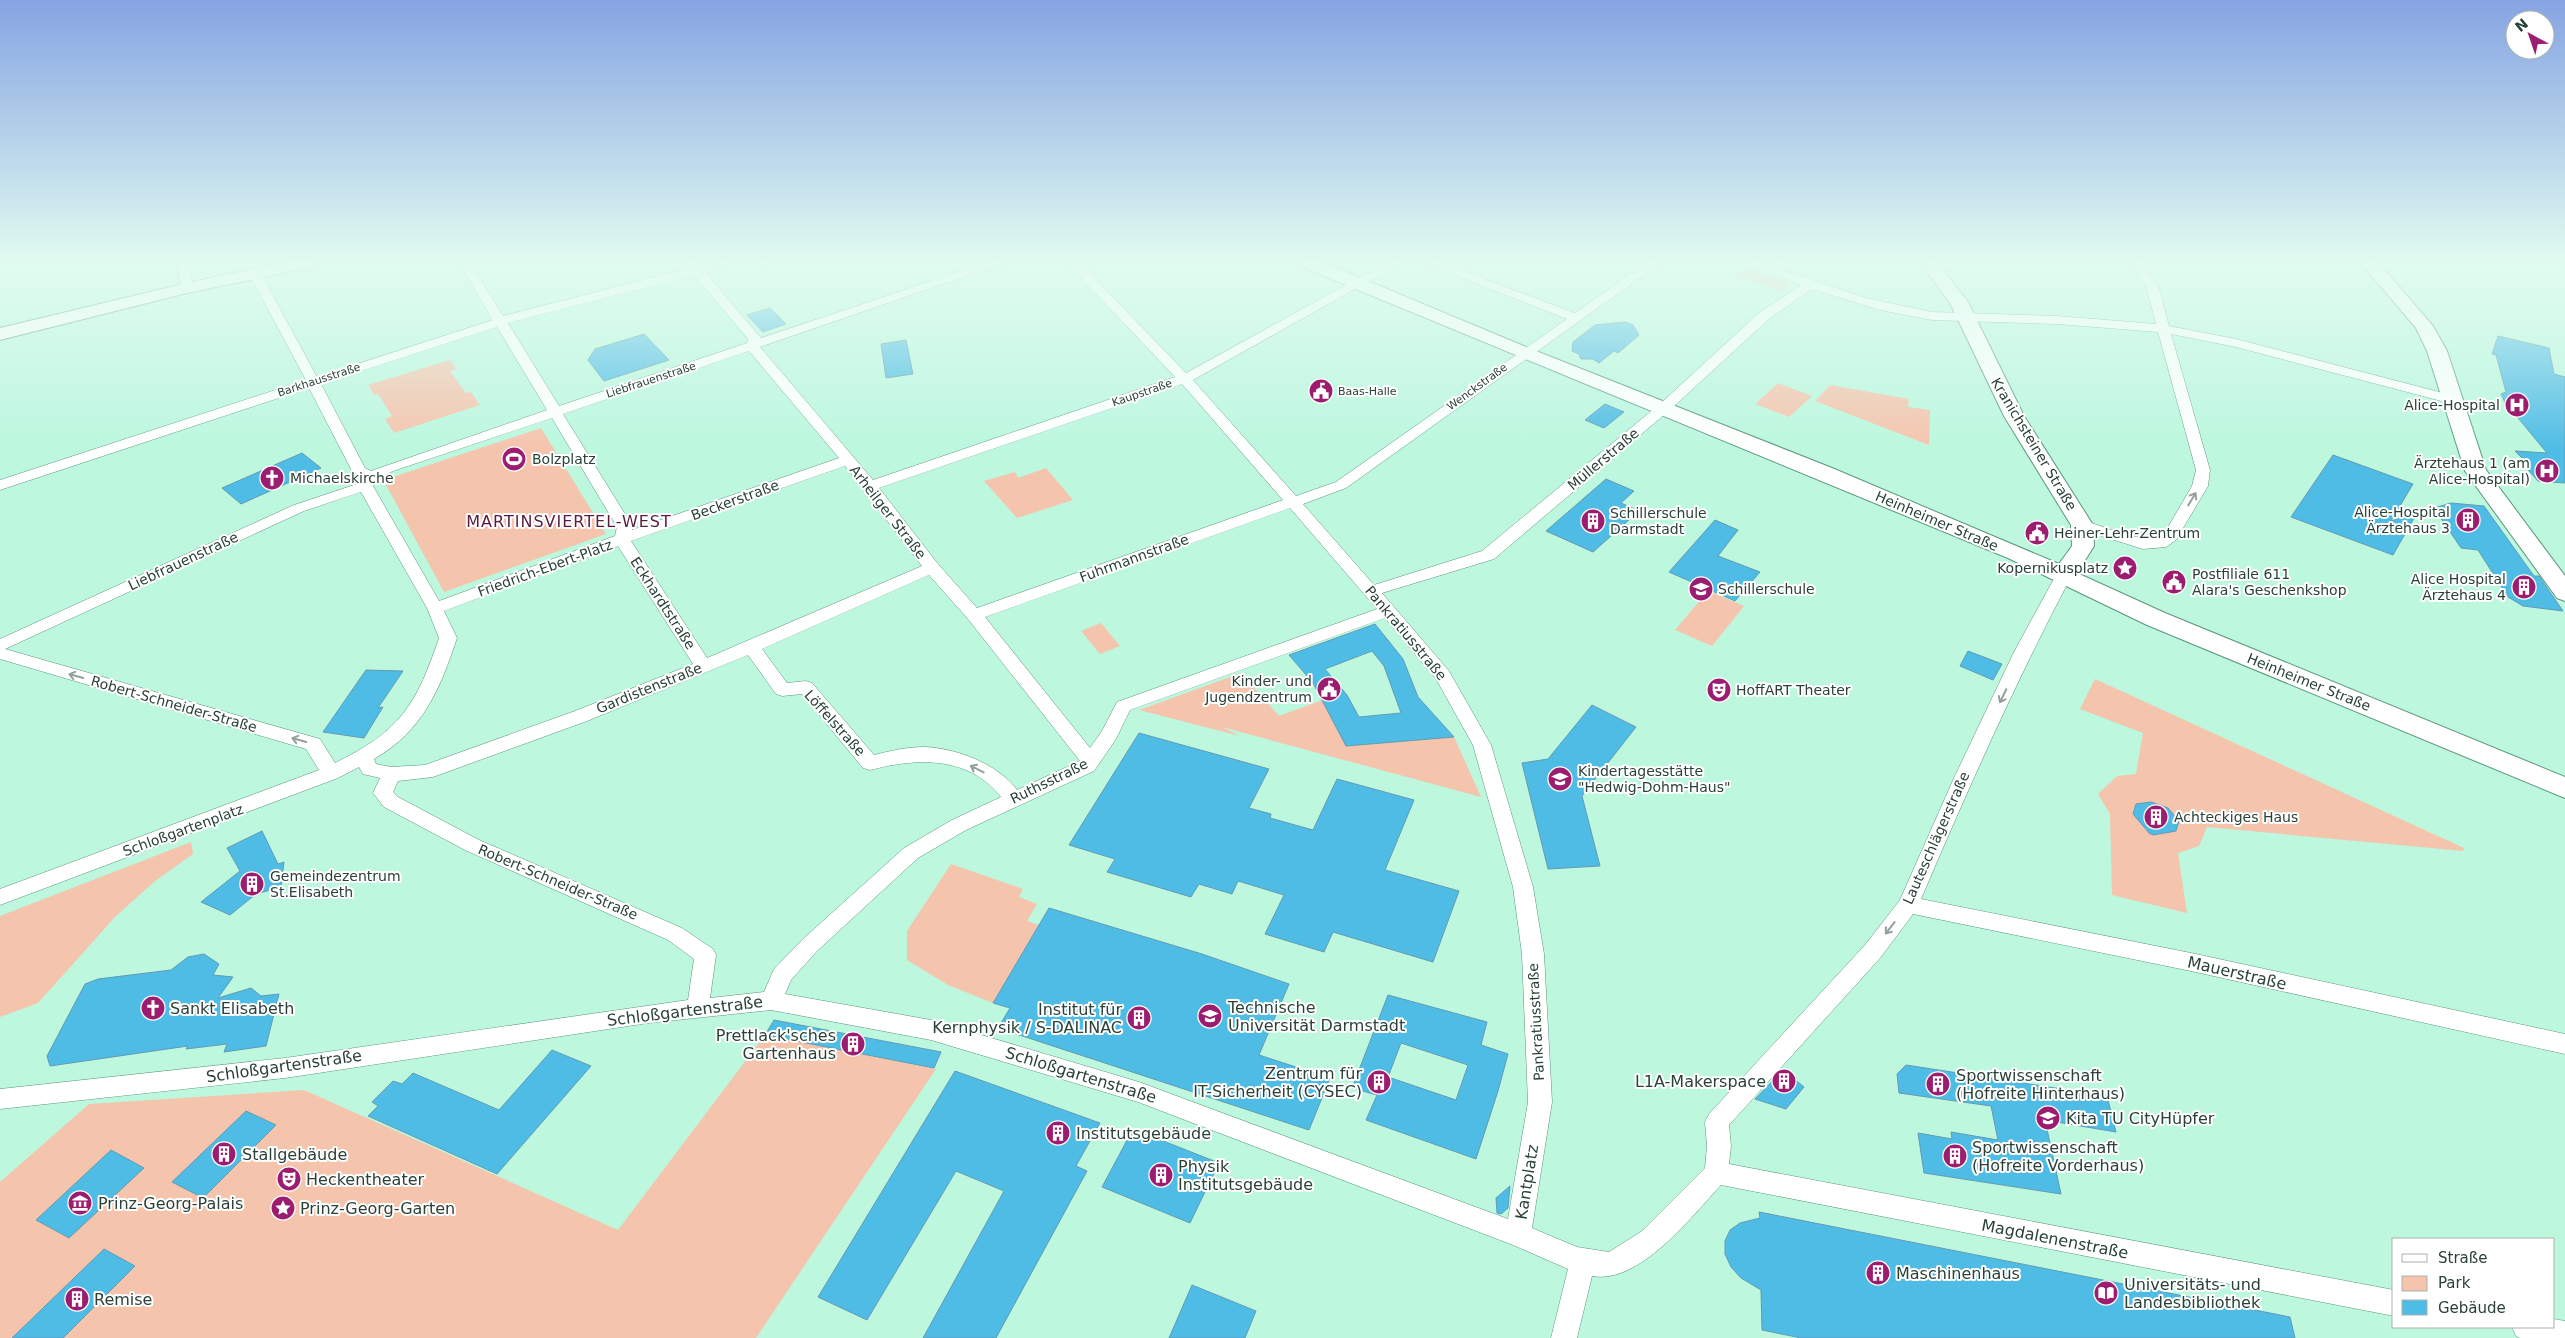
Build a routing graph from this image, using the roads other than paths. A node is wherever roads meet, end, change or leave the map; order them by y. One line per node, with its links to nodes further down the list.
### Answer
1 (39, 324): 17 (main road)
2 (283, 324): 21 (street)
3 (490, 324): 21 (street, Barkhausstraße)
4 (503, 324): 24 (street)
5 (743, 324): 18 (street, Arheilger Straße)
6 (819, 324): 18 (street, Liebfrauenstraße)
7 (1132, 324): 20 (street, Pankratiusstraße)
8 (1283, 324): 20 (street, Kaupstraße)
9 (1463, 324): 19 (main road, Heinheimer Straße)
10 (1567, 324): 19 (street, Wenckstraße)
11 (1755, 324): 23 (street, Müllerstraße)
12 (1971, 324): 31 (main road, Kranichsteiner Straße)
13 (2109, 324): 16 (street)
14 (2162, 324): 16 (street)
15 (2423, 324): 22 (main road)
16 (2163, 329): 22 (street); 31 (street, one-way to 16)
17 (0, 334)
18 (753, 347): 24 (street, Liebfrauenstraße); 26 (street, Arheilger Straße)
19 (1530, 350): 23 (main road, Heinheimer Straße); 30 (street, Wenckstraße)
20 (1184, 379): 29 (street, Kaupstraße); 30 (street, Pankratiusstraße)
21 (312, 382): 27 (street); 28 (street, Barkhausstraße)
22 (2453, 400): 25 (main road)
23 (1662, 409): 34 (main road, Heinheimer Straße); 36 (street, Müllerstraße)
24 (556, 412): 27 (street); 32 (street, Friedrich-Ebert-Platz)
25 (2472, 456): 35 (main road); 37 (main road)
26 (848, 460): 29 (street, Arheilger Straße); 32 (street, Beckerstraße)
27 (368, 481): 38 (street); 42 (street, Liebfrauenstraße)
28 (0, 485)
29 (870, 486): 33 (street, Arheilger Straße)
30 (1294, 500): 36 (street, Pankratiusstraße); 40 (street, Fuhrmannstraße)
31 (2082, 526): 34 (main road, Kranichsteiner Straße)
32 (622, 540): 38 (street, Friedrich-Ebert-Platz); 43 (street, Eckhardtstraße)
33 (932, 568): 40 (street, Arheilger Straße); 41 (street, Gardistenstraße)
34 (2064, 575): 48 (main road, Heinheimer Straße); 51 (street, Lauteschlägerstraße, one-way to 51)
35 (2565, 580)
36 (1371, 591): 39 (street, Pankratiusstraße)
37 (2565, 593)
38 (435, 608): 44 (street, Schloßgartenplatz)
39 (1388, 611): 45 (street, Ruthsstraße); 56 (street, Pankratiusstraße)
40 (974, 615): 45 (street, Arheilger Straße)
41 (751, 647): 43 (street, Gardistenstraße); 49 (street, Löffelstraße, one-way to 41)
42 (1, 649): 46 (street, Robert-Schneider-Straße, one-way to 42)
43 (703, 666): 47 (street, Gardistenstraße)
44 (364, 758): 46 (street, Schloßgartenplatz); 47 (street, Gardistenstraße)
45 (1091, 762): 49 (street, Ruthsstraße)
46 (332, 773): 50 (street, Schloßgartenplatz)
47 (391, 774): 53 (street, Robert-Schneider-Straße)
48 (2565, 788)
49 (1014, 799): 52 (street, Ruthsstraße)
50 (0, 897)
51 (1908, 905): 54 (street, Mauerstraße); 57 (street, Lauteschlägerstraße, one-way to 57)
52 (771, 1001): 53 (street, Schloßgartenstraße); 58 (street, Schloßgartenstraße)
53 (698, 1008): 55 (street, Schloßgartenstraße)
54 (2565, 1044)
55 (0, 1099)
56 (1540, 1102): 58 (street, Kantplatz)
57 (1716, 1173): 59 (street, Kantplatz); 60 (street, Magdalenenstraße)
58 (1518, 1235): 59 (street, Kantplatz)
59 (1583, 1261): 63 (street)
60 (2392, 1302)
61 (2531, 1328): 62 (street)
62 (2565, 1334)
63 (1564, 1338)

